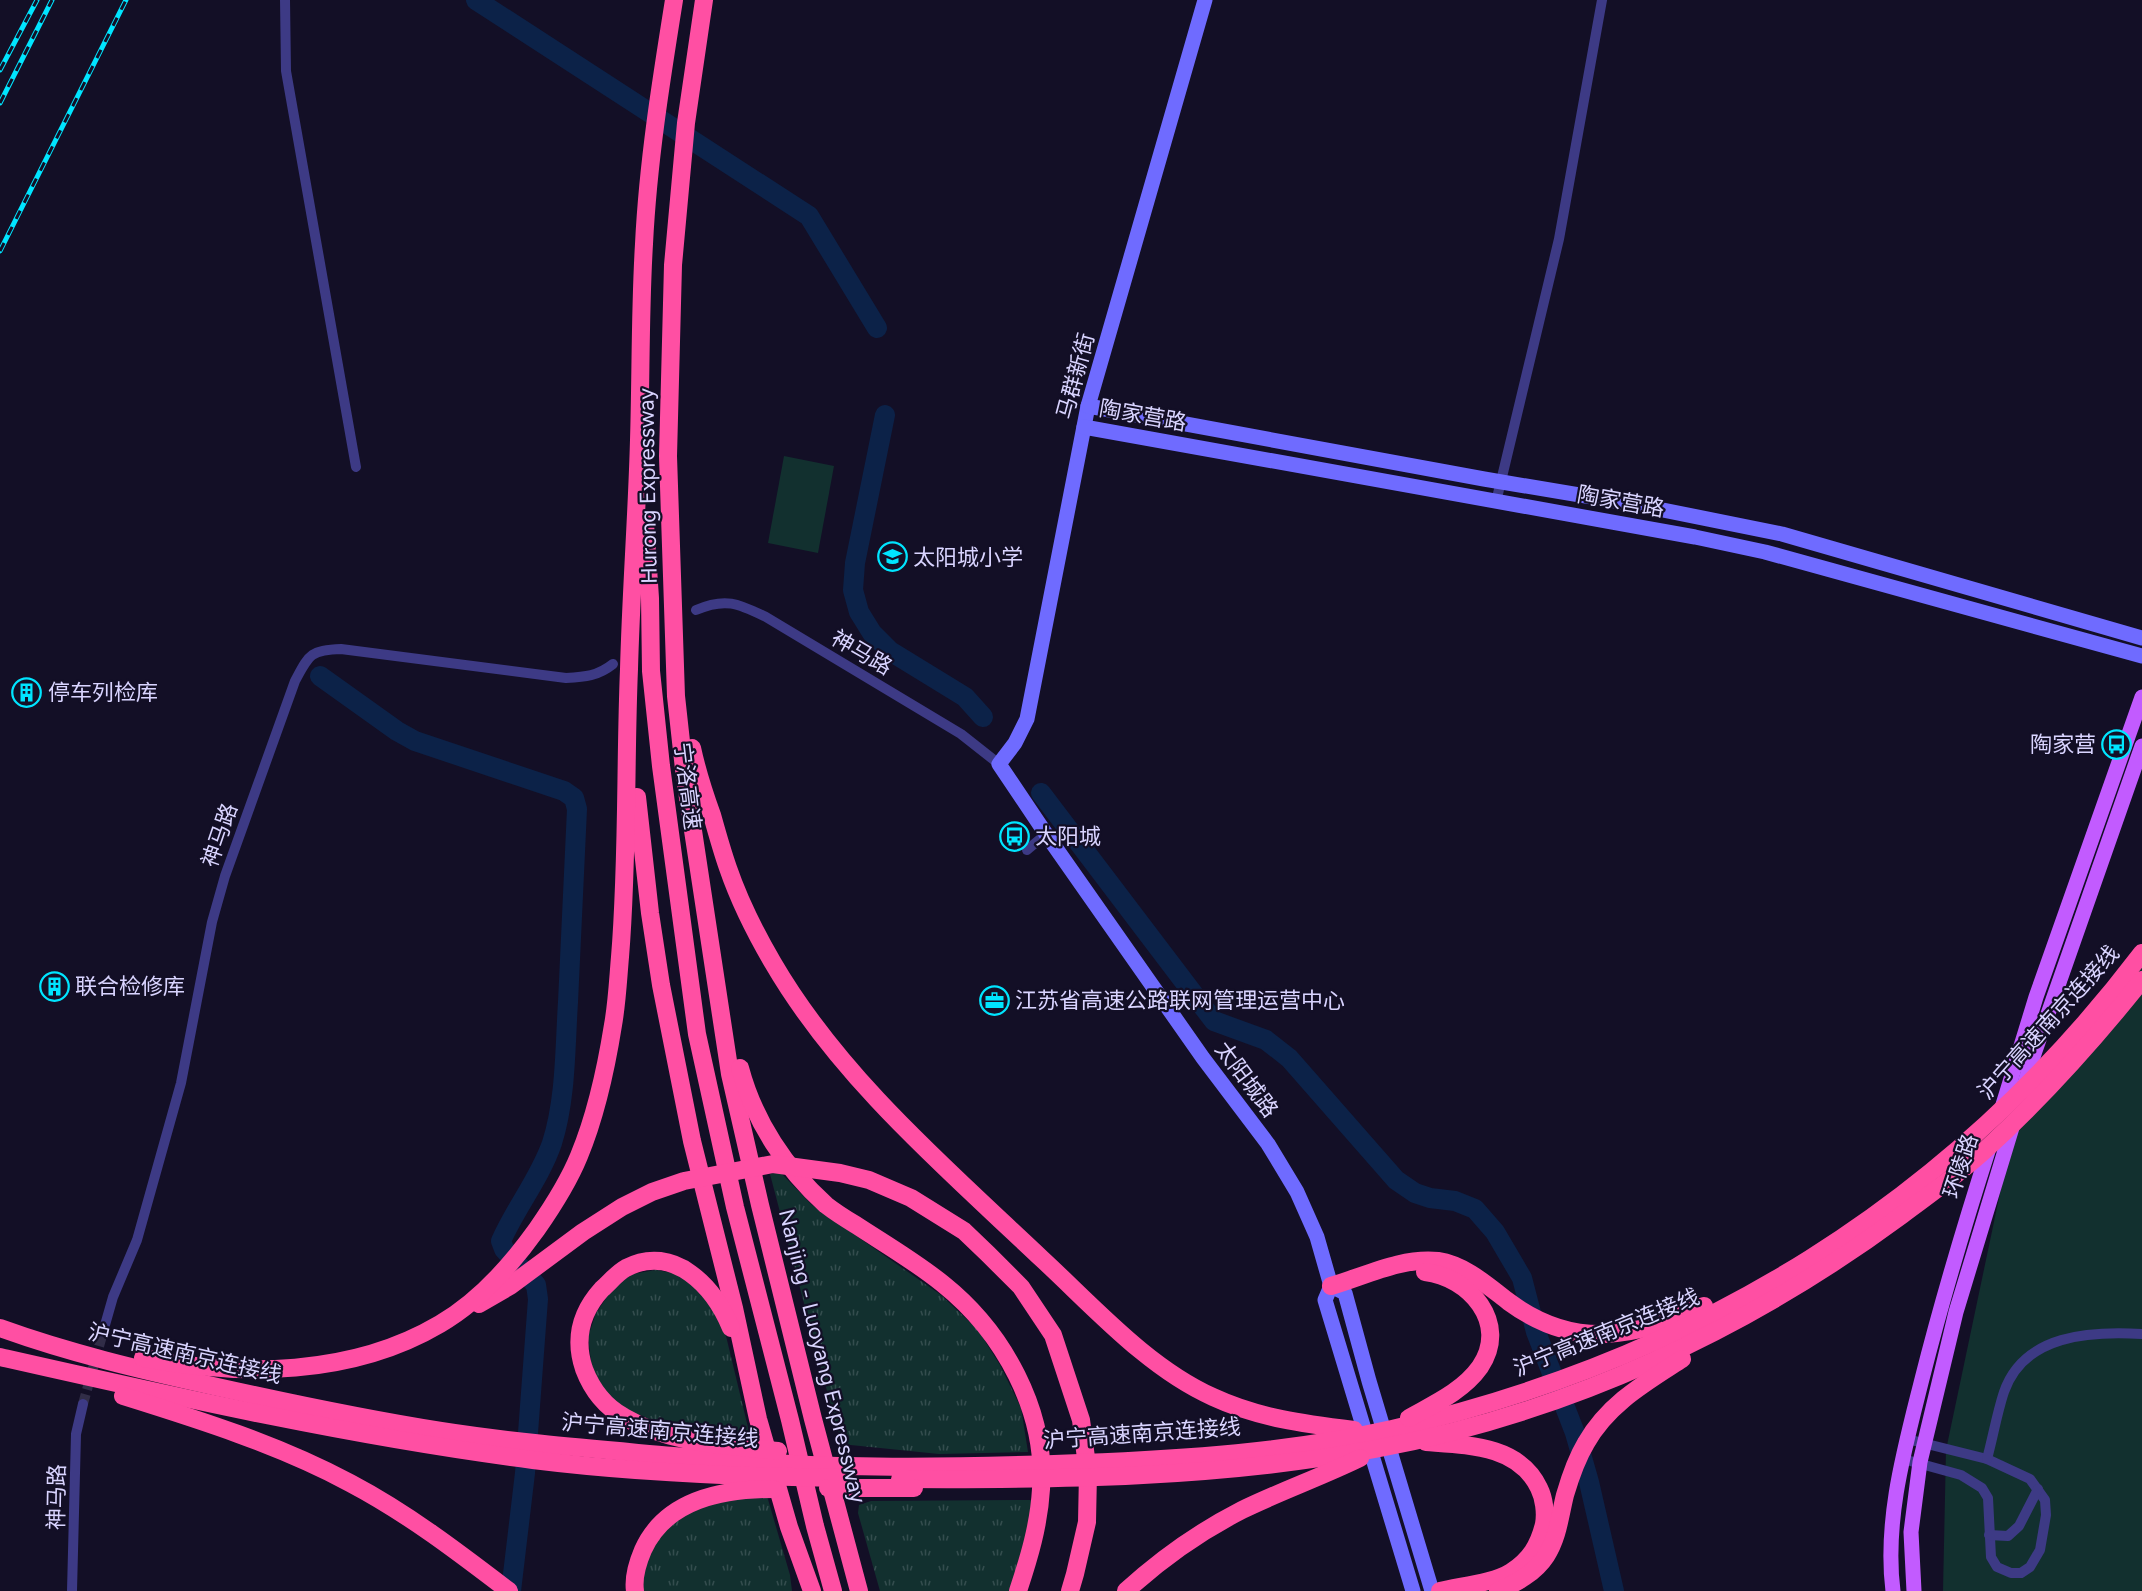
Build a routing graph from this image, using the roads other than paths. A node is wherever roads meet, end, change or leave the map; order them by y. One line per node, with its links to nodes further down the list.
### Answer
1 (285, 0): 9 (street)
2 (674, 0): 8 (highway, Hurong Expressway)
3 (705, 0): 15 (highway, Hurong Expressway)
4 (1205, 0): 6 (main road, 马群新街)
5 (1602, 0): 10 (street)
6 (1088, 406): 7 (main road, 马群新街); 10 (main road, 陶家营路)
7 (1084, 427): 11 (main road, 陶家营路); 19 (main road, 马群新街)
8 (639, 439): 16 (highway); 58 (highway, 宁洛高速)
9 (356, 467)
10 (1501, 482): 11 (street); 13 (main road, 陶家营路)
11 (1496, 502): 14 (main road, 陶家营路)
12 (696, 610): 19 (street, 神马路)
13 (2142, 638)
14 (2142, 656)
15 (674, 664): 23 (highway, Hurong Expressway); 39 (highway)
16 (621, 667): 28 (highway); 32 (street, 神马路); 35 (highway)
17 (2142, 697): 40 (main road, 环陵路)
18 (2142, 746): 42 (main road, 环陵路)
19 (999, 764): 20 (main road, 太阳城路)
20 (1046, 834): 21 (street); 30 (main road, 太阳城路)
21 (1027, 849)
22 (2142, 953): 25 (highway, 沪宁高速南京连接线)
23 (714, 970): 59 (highway, Nanjing - Luoyang Expressway); 60 (highway)
24 (2142, 981): 25 (highway, 沪宁高速南京连接线)
25 (2057, 1066): 26 (highway, 沪宁高速南京连接线)
26 (1949, 1168): 27 (highway, 沪宁高速南京连接线); 29 (highway, 沪宁高速南京连接线)
27 (1850, 1232): 30 (highway); 36 (highway, 沪宁高速南京连接线)
28 (505, 1281): 31 (highway); 61 (highway)
29 (1808, 1281): 36 (highway, 沪宁高速南京连接线); 66 (highway)
30 (1334, 1293): 39 (highway); 63 (main road, 太阳城路); 64 (main road, 太阳城路)
31 (0, 1326): 43 (highway, 沪宁高速南京连接线)
32 (103, 1332)
33 (2142, 1334): 46 (street)
34 (0, 1357): 43 (highway, 沪宁高速南京连接线); 54 (highway)
35 (744, 1362): 48 (highway); 51 (highway)
36 (1570, 1386): 37 (highway, 沪宁高速南京连接线)
37 (1547, 1395): 39 (highway, 沪宁高速南京连接线); 41 (highway, 沪宁高速南京连接线)
38 (83, 1404): 53 (street, 神马路)
39 (1381, 1437): 41 (highway, 沪宁高速南京连接线); 48 (highway, 沪宁高速南京连接线); 49 (highway, 沪宁高速南京连接线); 62 (highway)
40 (1907, 1439): 42 (street); 45 (main road, 环陵路)
41 (1409, 1441): 65 (highway)
42 (1925, 1444): 46 (street); 47 (main road, 环陵路)
43 (514, 1449): 44 (highway, 沪宁高速南京连接线)
44 (537, 1452): 48 (highway, 沪宁高速南京连接线); 49 (highway, 沪宁高速南京连接线)
45 (1903, 1459): 47 (street); 67 (main road, 环陵路)
46 (1987, 1459): 50 (street)
47 (1920, 1462): 52 (street); 68 (main road, 环陵路)
48 (935, 1466)
49 (1022, 1480): 55 (highway)
50 (2038, 1489): 52 (street); 52 (street)
51 (789, 1527): 56 (highway); 57 (highway)
52 (1989, 1535)
53 (72, 1591)
54 (509, 1591)
55 (635, 1591)
56 (799, 1591)
57 (812, 1591)
58 (833, 1591)
59 (859, 1591)
60 (1018, 1591)
61 (1070, 1591)
62 (1125, 1591)
63 (1413, 1591)
64 (1432, 1591)
65 (1440, 1591)
66 (1498, 1591)
67 (1893, 1591)
68 (1914, 1591)

